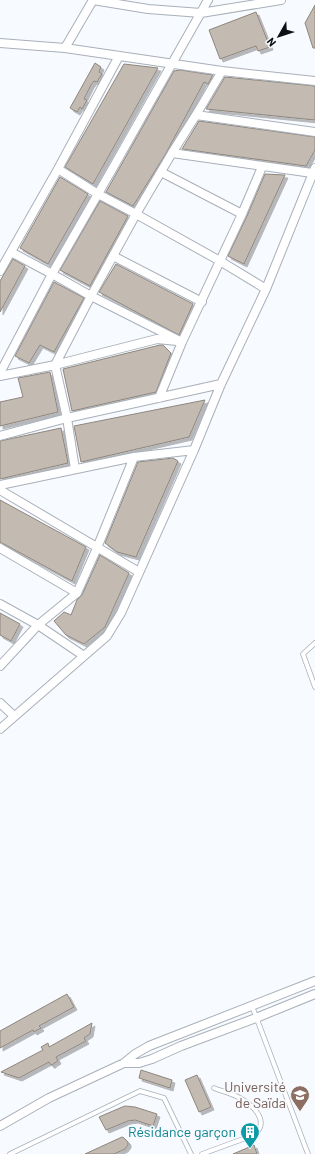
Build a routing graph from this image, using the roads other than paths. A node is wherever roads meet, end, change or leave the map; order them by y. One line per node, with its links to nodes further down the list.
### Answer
1 (93, 0): 6 (street); 9 (street)
2 (153, 0): 6 (street)
3 (208, 0): 7 (street)
4 (281, 0): 5 (street)
5 (258, 2): 7 (street)
6 (148, 9): 7 (street)
7 (201, 12): 11 (street)
8 (0, 43): 9 (street)
9 (65, 48): 10 (street)
10 (119, 56): 11 (street); 18 (street)
11 (172, 64): 12 (street); 21 (street)
12 (222, 71): 13 (street); 14 (street)
13 (315, 81)
14 (196, 115): 15 (street); 16 (street)
15 (315, 132)
16 (172, 153): 17 (street); 20 (street)
17 (262, 167): 19 (street); 23 (street)
18 (58, 169): 21 (street); 24 (street)
19 (314, 171): 29 (street)
20 (161, 172): 22 (street); 23 (street)
21 (98, 194): 22 (street); 28 (street)
22 (136, 214): 25 (street); 26 (street)
23 (242, 214): 26 (street)
24 (11, 252): 27 (street); 28 (street)
25 (113, 256): 30 (street); 31 (street)
26 (220, 261): 29 (street); 31 (street)
27 (0, 270)
28 (52, 274): 30 (street); 34 (street)
29 (266, 288): 36 (street)
30 (91, 296): 32 (street); 33 (street)
31 (202, 302): 32 (street)
32 (182, 342): 33 (street); 37 (street)
33 (55, 365): 35 (street); 38 (street)
34 (0, 373)
35 (0, 376)
36 (222, 384): 37 (street); 40 (street)
37 (159, 398): 38 (street)
38 (66, 418): 39 (street); 42 (street)
39 (0, 436)
40 (194, 450): 41 (street); 47 (street)
41 (134, 457): 42 (street); 46 (street)
42 (75, 469): 43 (street)
43 (0, 485)
44 (0, 490): 46 (street)
45 (0, 548): 48 (street)
46 (97, 548): 47 (street); 48 (street)
47 (139, 572): 52 (street)
48 (77, 593): 50 (street)
49 (0, 604): 50 (street)
50 (38, 625): 52 (street); 53 (street)
51 (315, 643): 54 (lane)
52 (84, 656): 56 (street)
53 (1, 663)
54 (315, 688)
55 (0, 703): 56 (street)
56 (14, 716): 57 (street)
57 (0, 729)
58 (315, 981): 60 (street)
59 (315, 994): 61 (street)
60 (252, 1006): 61 (lane); 62 (street)
61 (256, 1018): 62 (street); 68 (lane)
62 (124, 1063): 64 (street)
63 (214, 1088): 67 (lane)
64 (0, 1126)
65 (10, 1154): 66 (lane)
66 (191, 1154)
67 (202, 1154)
68 (308, 1154)

